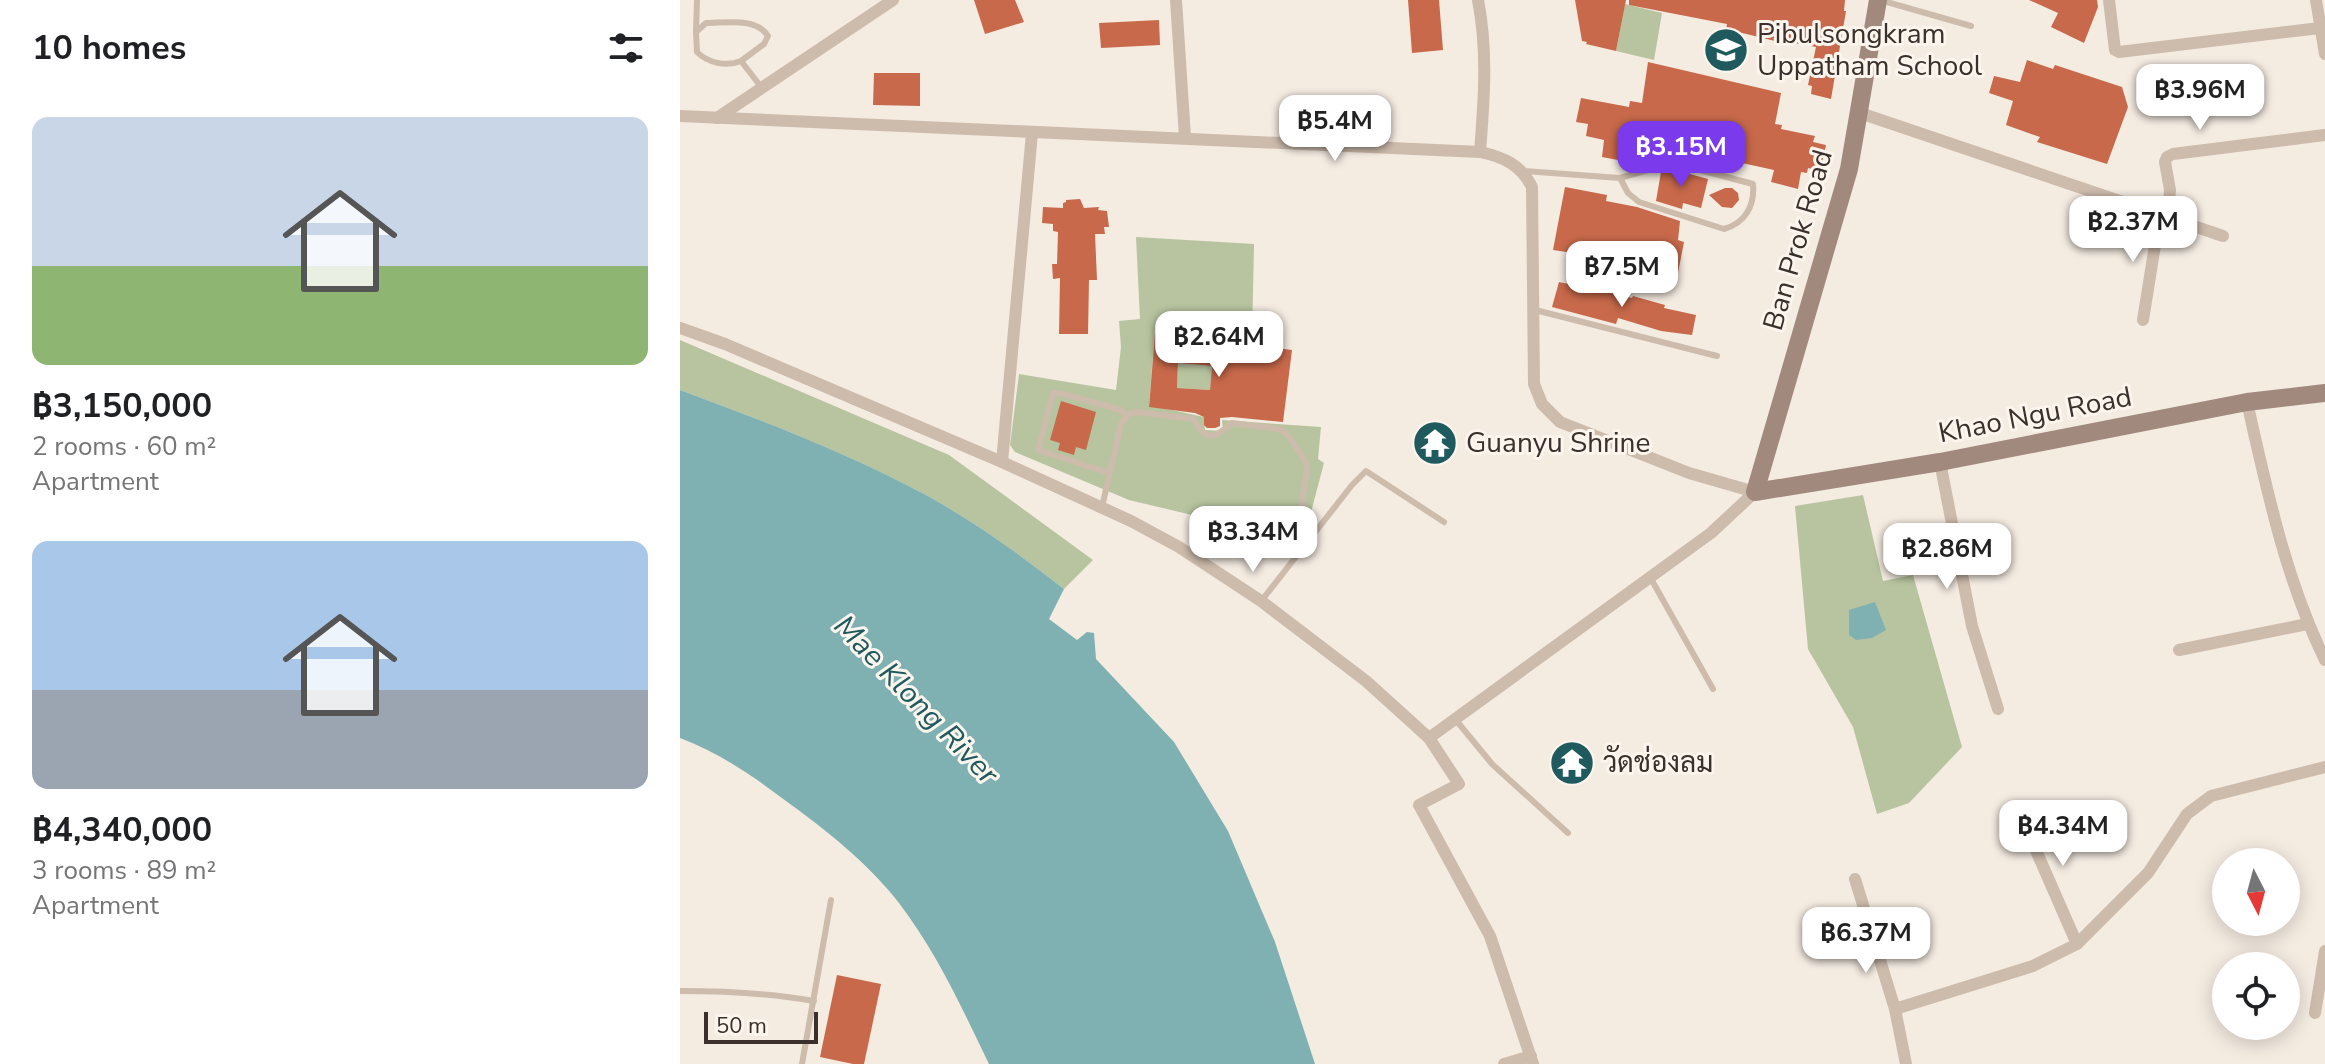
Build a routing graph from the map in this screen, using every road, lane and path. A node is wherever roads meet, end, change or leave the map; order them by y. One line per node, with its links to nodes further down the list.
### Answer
1 (697, 0): 10 (lane)
2 (893, 0): 13 (street)
3 (1176, 0): 19 (street)
4 (1478, 0): 20 (street)
5 (1879, 0): 8 (lane); 14 (street, Ban Prok Road)
6 (2109, 0): 9 (street)
7 (2316, 0): 9 (street)
8 (1971, 26)
9 (2320, 28): 11 (street)
10 (696, 32): 12 (lane); 12 (lane)
11 (2325, 54)
12 (741, 61): 13 (lane)
13 (762, 88): 16 (street)
14 (1860, 113): 23 (street); 35 (street, Ban Prok Road)
15 (680, 116): 16 (street)
16 (717, 118): 17 (street)
17 (1032, 133): 19 (street); 32 (street)
18 (2325, 135): 23 (street)
19 (1185, 137): 20 (street)
20 (1480, 152): 21 (street)
21 (1524, 171): 22 (lane); 25 (street)
22 (1620, 178): 22 (lane)
23 (2164, 216): 24 (street); 26 (street)
24 (2223, 236)
25 (1533, 309): 28 (lane); 35 (street)
26 (2143, 320)
27 (680, 328): 32 (street)
28 (1717, 356)
29 (2325, 393): 30 (street, Khao Ngu Road)
30 (2247, 402): 33 (street, Khao Ngu Road); 41 (street)
31 (1127, 416): 34 (lane); 34 (lane); 38 (lane)
32 (1002, 462): 36 (street)
33 (1940, 462): 35 (street, Khao Ngu Road); 45 (street)
34 (1109, 473): 36 (lane)
35 (1755, 492): 39 (street)
36 (1102, 507): 40 (street)
37 (1444, 522): 38 (lane)
38 (1300, 553): 40 (lane)
39 (1650, 577): 44 (lane); 46 (street)
40 (1261, 601): 47 (street)
41 (2307, 624): 42 (street); 43 (street)
42 (2179, 650)
43 (2325, 660)
44 (1713, 689)
45 (1998, 709)
46 (1455, 719): 47 (street); 50 (lane)
47 (1429, 738): 59 (street)
48 (2325, 767): 53 (street)
49 (2017, 807): 53 (street)
50 (1568, 833)
51 (1855, 879): 57 (street)
52 (831, 900): 56 (lane)
53 (2077, 944): 57 (street)
54 (2325, 951): 58 (street)
55 (680, 991): 56 (lane)
56 (814, 1001): 60 (lane)
57 (1895, 1009): 62 (street)
58 (2315, 1013)
59 (1532, 1060): 61 (street)
60 (802, 1064)
61 (1504, 1064)
62 (1906, 1064)

